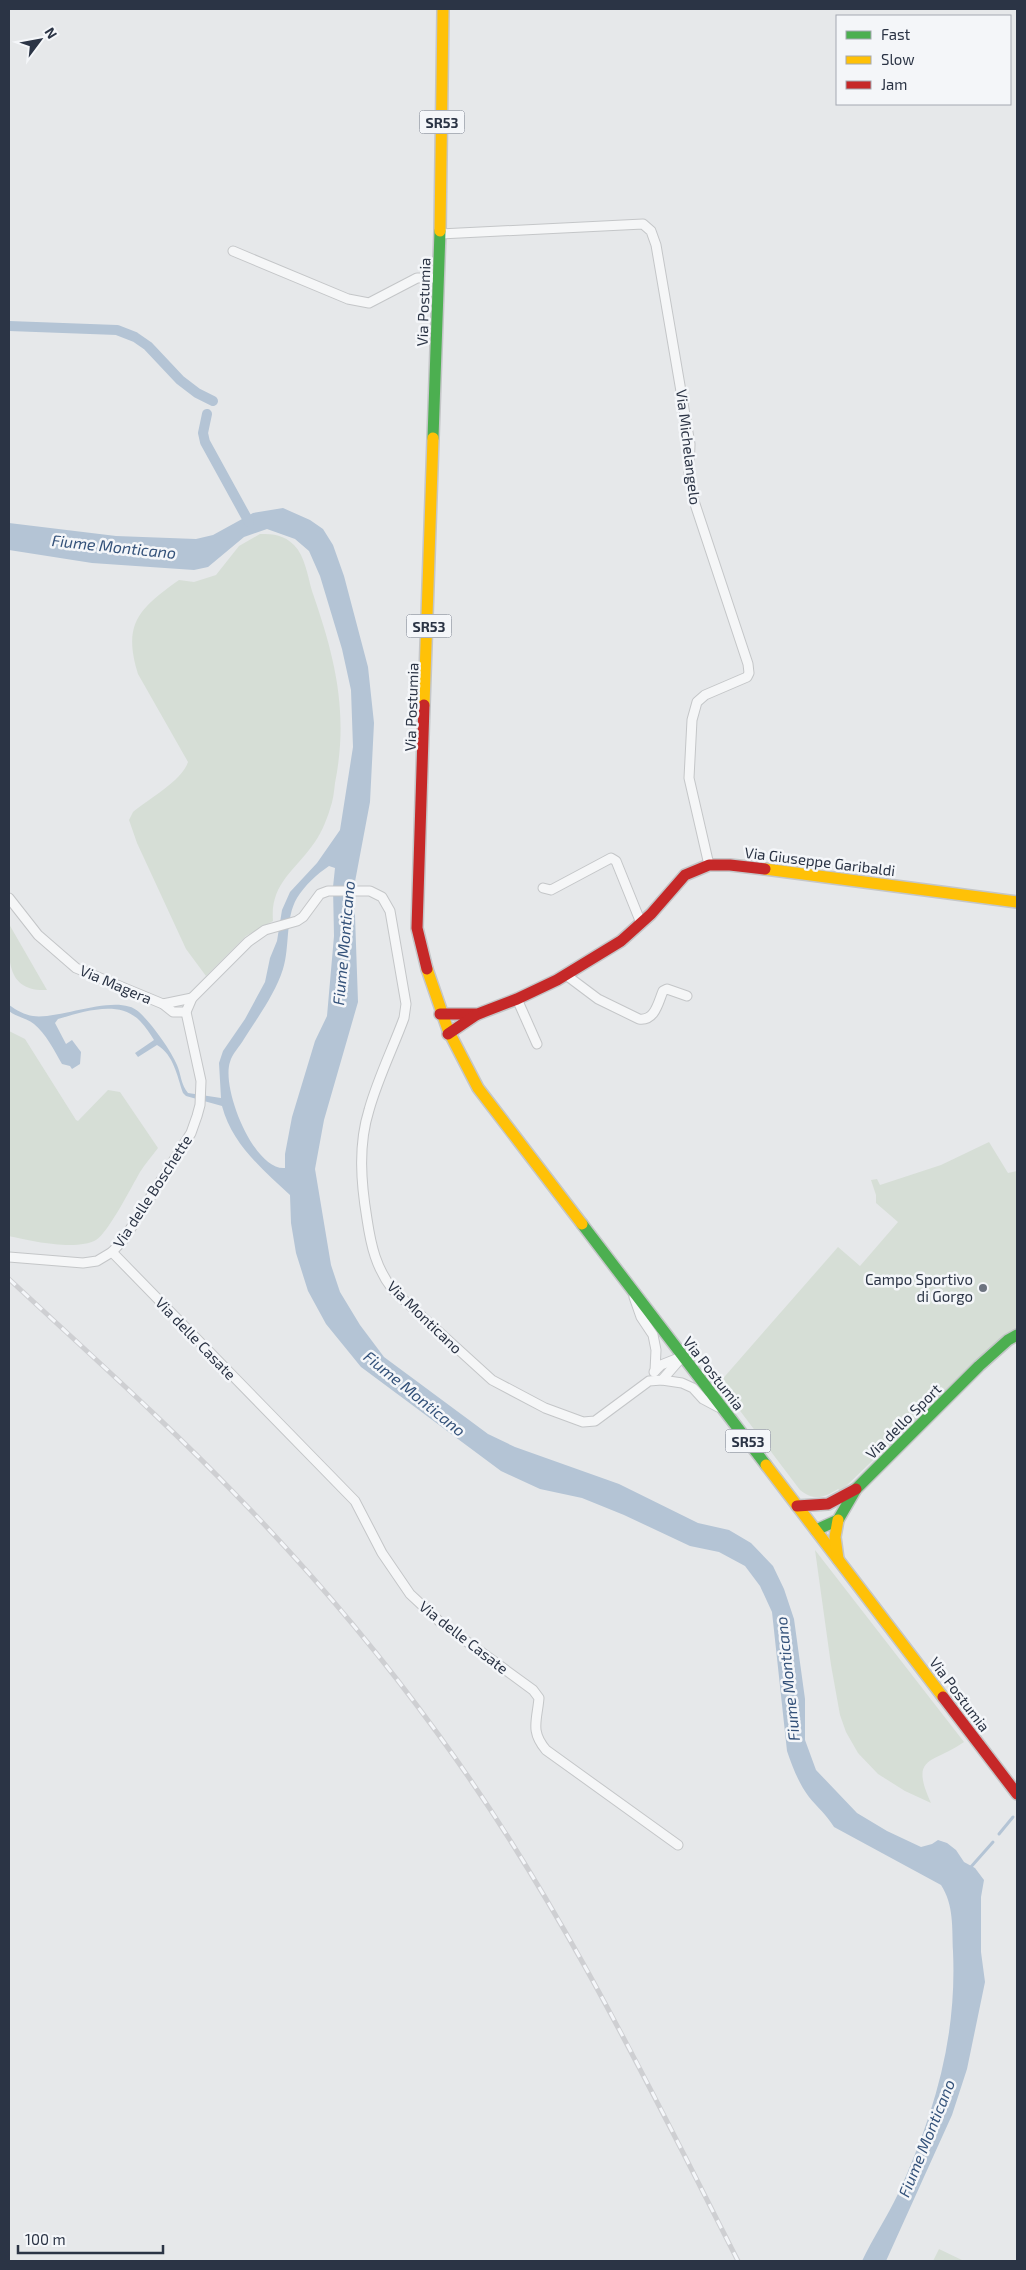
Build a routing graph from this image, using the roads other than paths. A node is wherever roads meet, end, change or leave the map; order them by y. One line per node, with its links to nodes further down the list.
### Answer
1 (443, 9): 2 (main road, SR53)
2 (440, 234): 4 (main road, Via Postumia / SR53); 5 (street, Via Michelangelo)
3 (233, 251): 4 (street)
4 (439, 278): 17 (main road, Via Postumia / SR53)
5 (709, 865): 8 (main road, Via Giuseppe Garibaldi); 9 (main road, Via Giuseppe Garibaldi)
6 (543, 888): 9 (street)
7 (9, 898): 14 (street, Via Magera)
8 (1017, 902)
9 (641, 924): 10 (main road, Via Giuseppe Garibaldi)
10 (566, 975): 11 (street); 13 (main road, Via Giuseppe Garibaldi)
11 (687, 996)
12 (192, 998): 14 (street, Via Magera); 16 (street); 29 (street, Via Monticano)
13 (517, 999): 18 (main road, Via Giuseppe Garibaldi); 21 (street)
14 (163, 1004): 15 (street, Via Magera)
15 (173, 1012): 16 (street); 19 (street, Via Magera)
16 (186, 1012): 19 (street, Via delle Boschette)
17 (440, 1014): 18 (main road, Via Giuseppe Garibaldi); 20 (main road, Via Postumia / SR53)
18 (478, 1014): 20 (main road, Via Giuseppe Garibaldi)
19 (189, 1030): 22 (street, Via delle Boschette)
20 (446, 1030): 24 (main road, Via Postumia / SR53)
21 (537, 1044)
22 (112, 1252): 23 (street, Via delle Boschette); 38 (street, Via delle Casate)
23 (9, 1257)
24 (631, 1290): 26 (main road, Via Postumia / SR53); 27 (street)
25 (1017, 1335): 31 (main road, Via dello Sport)
26 (682, 1357): 27 (street); 28 (street); 30 (main road, Via Postumia / SR53)
27 (654, 1371): 29 (street)
28 (662, 1380): 29 (street); 30 (street)
29 (649, 1381)
30 (722, 1409): 33 (main road, Via Postumia / SR53)
31 (856, 1489): 32 (main road); 34 (main road, Via dello Sport)
32 (835, 1501): 33 (main road); 35 (main road)
33 (797, 1506): 35 (main road, Via Postumia / SR53)
34 (838, 1520): 35 (main road); 36 (main road)
35 (815, 1529): 36 (main road, Via Postumia / SR53)
36 (838, 1559): 37 (main road, Via Postumia / SR53)
37 (1017, 1794)
38 (678, 1845)

